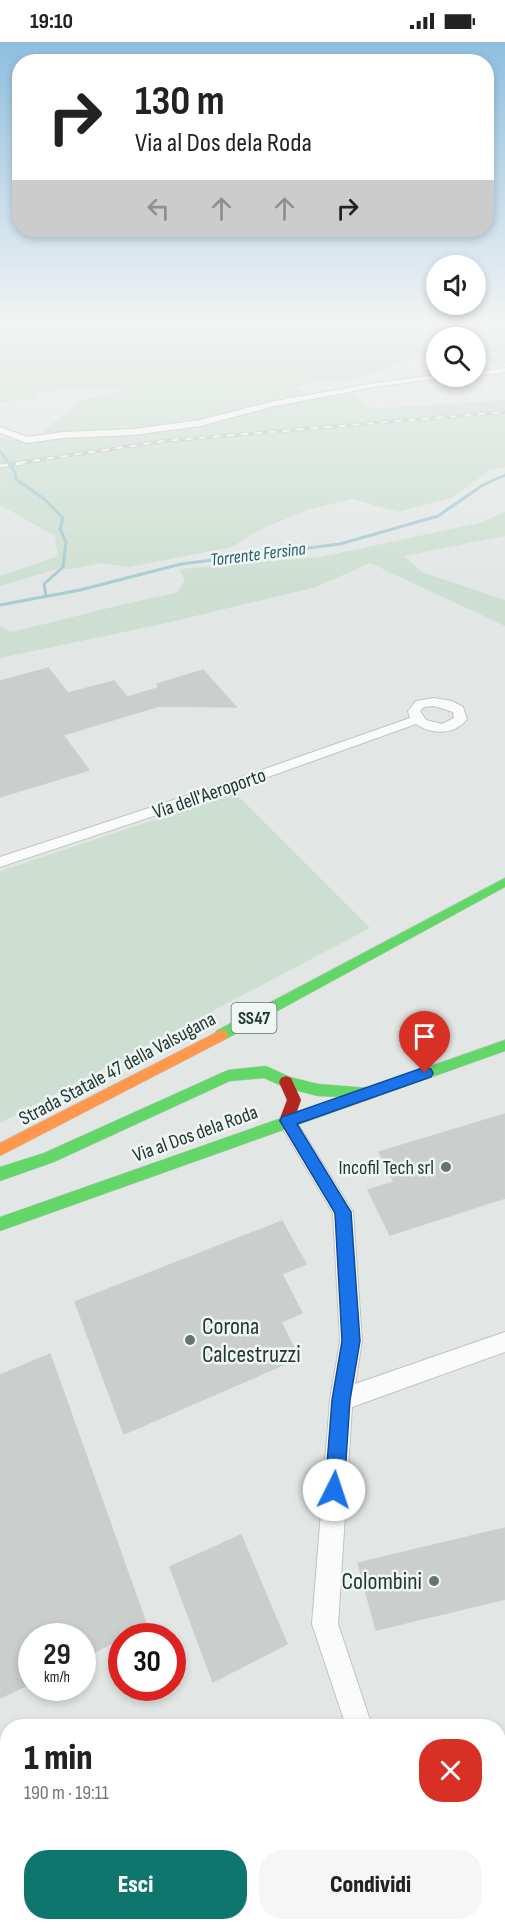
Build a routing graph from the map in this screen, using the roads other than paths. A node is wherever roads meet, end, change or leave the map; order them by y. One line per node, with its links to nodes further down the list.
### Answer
1 (247, 411): 2 (street)
2 (0, 430)
3 (416, 720): 4 (street, Via dell'Aeroporto)
4 (0, 862)
5 (487, 874): 6 (main road)
6 (505, 874)
7 (505, 882): 10 (main road, Strada Statale 47 della Valsugana / SS47)
8 (505, 894): 16 (main road, Strada Statale 47 della Valsugana / SS47)
9 (390, 929): 10 (main road)
10 (386, 946): 15 (main road, Strada Statale 47 della Valsugana / SS47)
11 (505, 1046): 13 (main road, Via al Dos dela Roda)
12 (286, 1083): 13 (main road); 14 (main road); 17 (main road)
13 (366, 1093): 14 (main road, Via al Dos dela Roda)
14 (287, 1121): 18 (main road, Via al Dos dela Roda); 20 (street)
15 (0, 1150)
16 (0, 1162)
17 (0, 1174)
18 (0, 1224)
19 (505, 1342): 20 (street)
20 (341, 1400): 21 (street)
21 (357, 1719)

